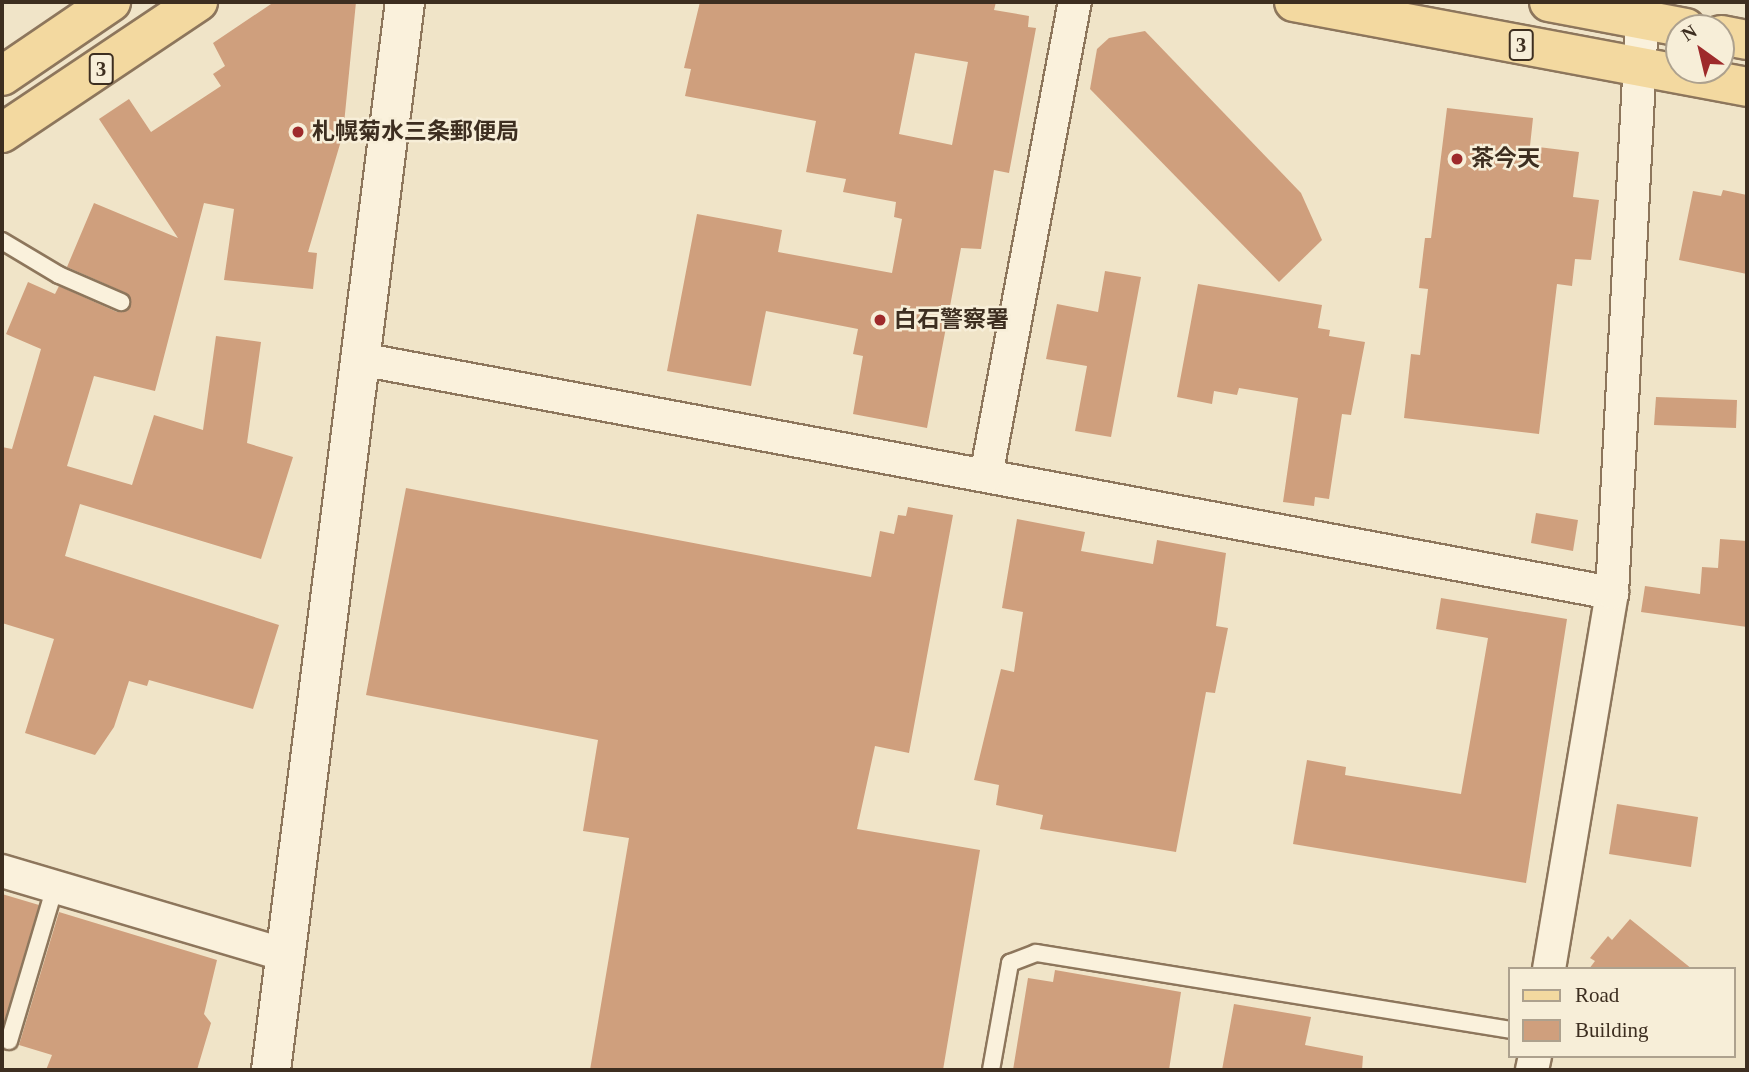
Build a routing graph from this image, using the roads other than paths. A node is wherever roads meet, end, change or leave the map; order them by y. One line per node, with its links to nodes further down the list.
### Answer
1 (198, 2): 12 (main road, 3)
2 (405, 2): 15 (street)
3 (1075, 2): 16 (street)
4 (1294, 2): 9 (main road, 3)
5 (1549, 2): 7 (main road, 3)
6 (93, 6): 10 (main road, 3)
7 (1642, 10): 8 (main road, 3); 9 (street)
8 (1665, 19)
9 (1640, 67): 11 (main road, 3); 17 (street)
10 (2, 76)
11 (1747, 87)
12 (2, 133)
13 (2, 241): 14 (lane)
14 (121, 302)
15 (360, 359): 16 (street); 20 (street)
16 (986, 476): 17 (street)
17 (1612, 593): 21 (street)
18 (2, 870): 19 (street)
19 (55, 887): 20 (street); 23 (lane)
20 (286, 955): 24 (street)
21 (1549, 967)
22 (1508, 1030): 25 (lane)
23 (9, 1041)
24 (271, 1070)
25 (991, 1070)

